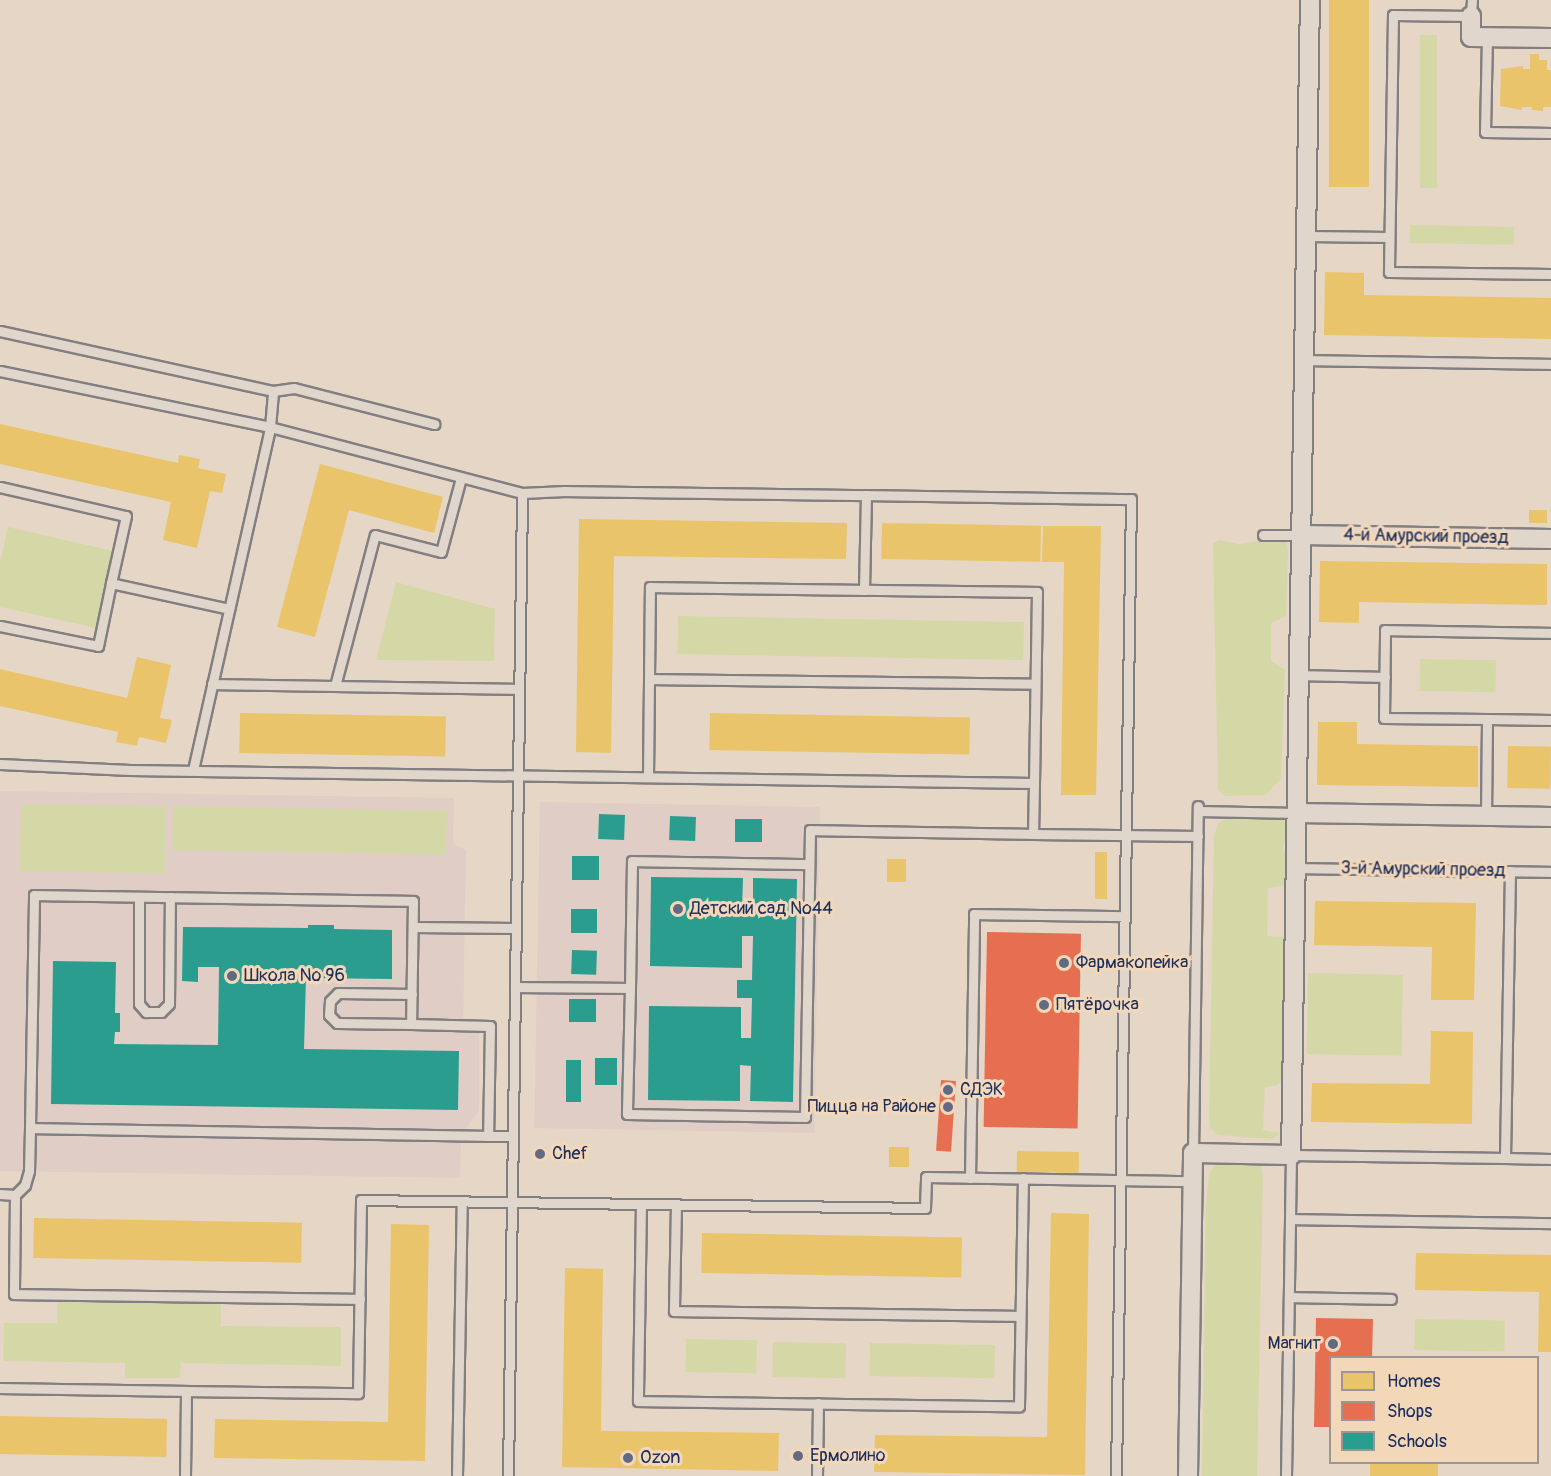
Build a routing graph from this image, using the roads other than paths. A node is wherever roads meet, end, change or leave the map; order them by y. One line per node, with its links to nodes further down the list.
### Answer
1 (1310, 0): 6 (street)
2 (1472, 8): 3 (street); 7 (lane)
3 (1487, 37): 4 (street); 5 (lane)
4 (1551, 38)
5 (1551, 133)
6 (1306, 236): 7 (lane); 10 (street)
7 (1389, 237): 8 (lane)
8 (1551, 274)
9 (0, 331): 13 (lane)
10 (1304, 360): 11 (lane); 21 (street)
11 (1551, 364)
12 (0, 371): 15 (lane)
13 (273, 392): 14 (lane); 15 (lane)
14 (434, 424)
15 (270, 427): 16 (lane); 25 (lane)
16 (460, 478): 18 (lane); 33 (lane)
17 (0, 487): 23 (lane)
18 (522, 493): 19 (lane); 34 (lane)
19 (866, 495): 24 (lane); 46 (lane)
20 (1263, 535): 21 (lane)
21 (1301, 535): 22 (street, 4-й Амурский проезд); 28 (street)
22 (1551, 539)
23 (111, 583): 25 (lane); 26 (lane)
24 (864, 590): 30 (lane); 32 (lane)
25 (229, 609): 31 (lane)
26 (0, 626)
27 (1551, 633): 29 (lane)
28 (1299, 675): 29 (lane); 42 (street)
29 (1384, 677): 35 (lane)
30 (649, 679): 32 (lane); 40 (lane)
31 (212, 684): 33 (lane); 38 (lane)
32 (1035, 684): 41 (lane)
33 (335, 686): 34 (lane)
34 (519, 689): 39 (lane)
35 (1487, 719): 36 (lane); 43 (lane)
36 (1551, 720)
37 (0, 764): 38 (lane)
38 (193, 770): 39 (lane)
39 (518, 775): 40 (lane); 56 (lane)
40 (648, 777): 41 (lane)
41 (1034, 783): 45 (lane)
42 (1297, 813): 43 (street); 47 (lane); 49 (street)
43 (1486, 816): 44 (street)
44 (1551, 817)
45 (1033, 834): 46 (lane); 48 (lane)
46 (1125, 835): 47 (lane); 54 (lane)
47 (1198, 836): 64 (lane)
48 (809, 864): 58 (lane); 58 (lane)
49 (1296, 868): 50 (lane, 3-й Амурский проезд); 65 (street)
50 (1510, 872): 51 (lane, 3-й Амурский проезд); 66 (lane)
51 (1551, 872)
52 (139, 897): 53 (lane); 53 (lane); 61 (lane)
53 (170, 897): 55 (lane)
54 (1124, 916): 68 (lane); 70 (lane)
55 (413, 927): 56 (lane); 59 (lane)
56 (516, 928): 57 (lane)
57 (515, 987): 58 (lane); 63 (lane)
58 (630, 988)
59 (412, 994): 60 (lane); 60 (lane)
60 (411, 1024): 62 (lane)
61 (30, 1128): 62 (lane); 73 (lane)
62 (488, 1136): 63 (lane)
63 (513, 1136): 75 (lane)
64 (1193, 1153): 65 (street); 71 (street)
65 (1291, 1155): 66 (lane); 78 (lane)
66 (1505, 1158): 67 (lane)
67 (1551, 1159)
68 (970, 1178): 69 (lane); 77 (lane)
69 (1023, 1178): 70 (lane); 83 (lane)
70 (1120, 1180): 71 (lane); 91 (lane)
71 (1192, 1181): 92 (street)
72 (0, 1194): 73 (lane)
73 (15, 1195): 81 (lane)
74 (462, 1201): 75 (lane); 81 (lane); 88 (lane)
75 (512, 1202): 76 (lane); 89 (lane)
76 (641, 1204): 77 (lane); 86 (lane)
77 (676, 1204): 83 (lane)
78 (1290, 1218): 79 (lane); 80 (lane)
79 (1551, 1223)
80 (1289, 1297): 82 (lane); 93 (lane)
81 (360, 1299): 85 (lane)
82 (1391, 1299)
83 (1020, 1316): 86 (lane)
84 (0, 1388): 85 (lane)
85 (186, 1391): 87 (lane)
86 (818, 1403): 90 (lane)
87 (185, 1476)
88 (457, 1476)
89 (508, 1476)
90 (817, 1476)
91 (1116, 1476)
92 (1188, 1476)
93 (1286, 1476)

